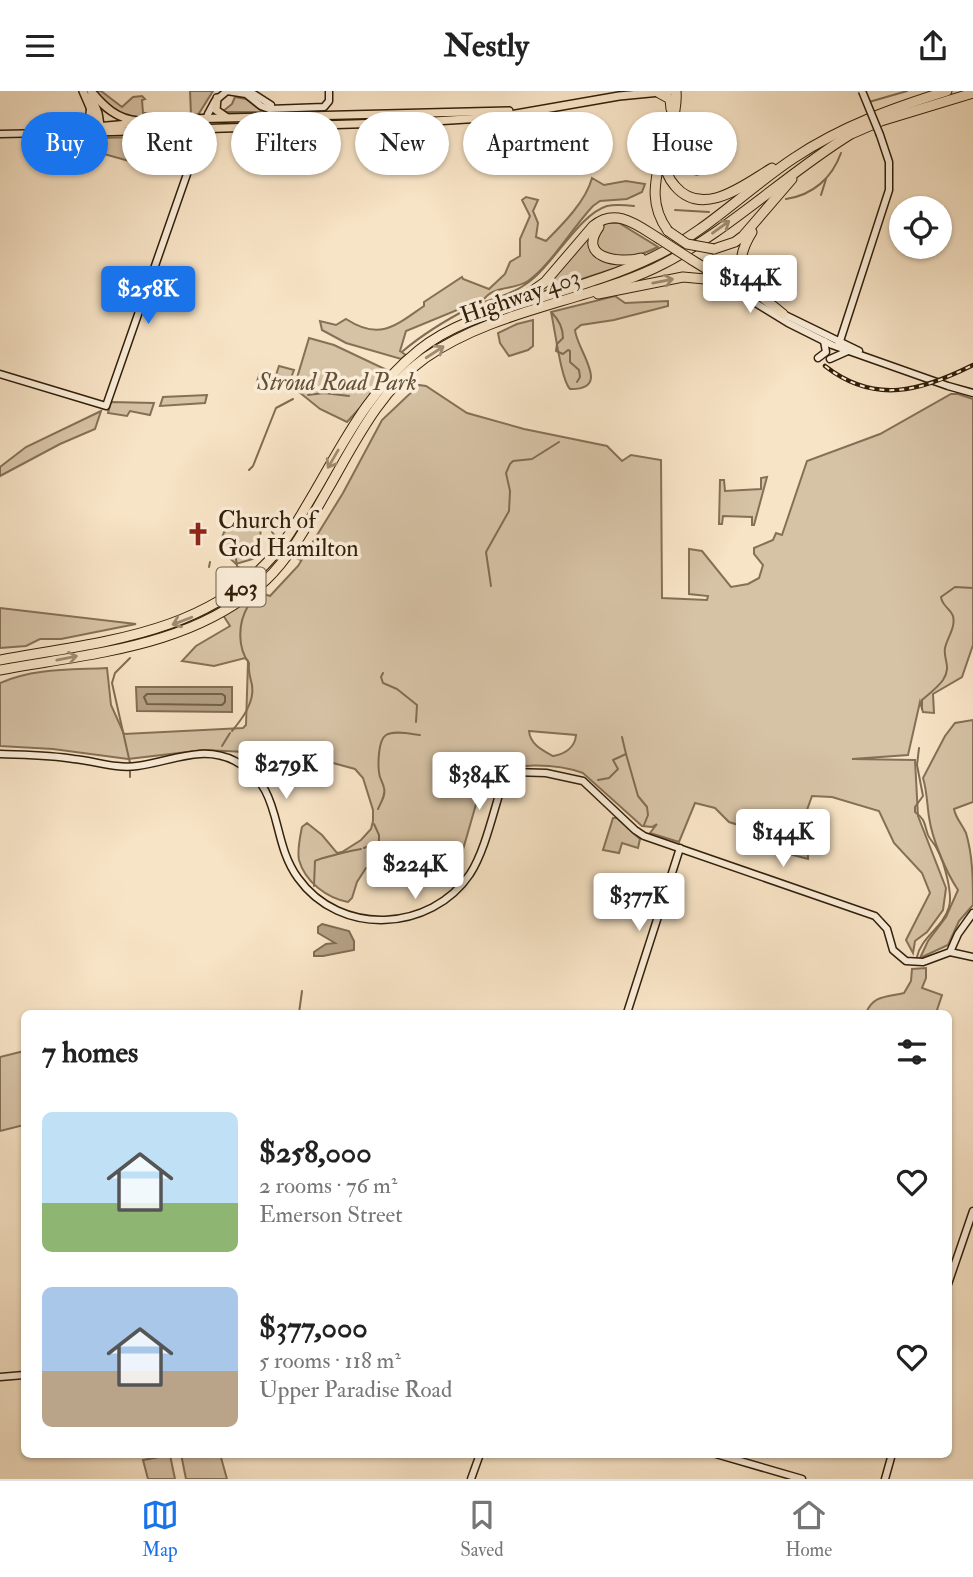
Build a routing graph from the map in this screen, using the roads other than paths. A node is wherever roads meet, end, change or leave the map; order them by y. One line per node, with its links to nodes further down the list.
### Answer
1 (87, 91): 12 (main road); 15 (main road); 19 (main road)
2 (227, 91): 10 (street); 11 (street)
3 (249, 91): 11 (street)
4 (329, 91): 11 (street)
5 (674, 91): 8 (main road); 26 (highway)
6 (862, 91): 38 (street, bridge)
7 (947, 91): 26 (highway, Highway 403 / 403)
8 (654, 92): 17 (main road); 29 (highway, bridge)
9 (973, 93): 27 (highway, Highway 403 / 403)
10 (217, 97): 16 (street); 20 (main road)
11 (328, 103)
12 (89, 104): 13 (street); 14 (main road)
13 (89, 112)
14 (92, 112)
15 (97, 112)
16 (210, 112)
17 (516, 112)
18 (355, 115): 20 (main road)
19 (122, 118)
20 (230, 118): 21 (main road)
21 (217, 119)
22 (355, 124): 23 (main road)
23 (217, 128)
24 (21, 133): 25 (street)
25 (0, 134)
26 (793, 159): 30 (highway, Highway 403 / 403)
27 (811, 160): 29 (highway); 34 (highway, Highway 403 / 403, one-way to 27)
28 (187, 175): 44 (street)
29 (755, 225): 36 (highway)
30 (702, 227): 31 (highway); 37 (highway, Highway 403 / 403)
31 (657, 240): 32 (highway, bridge); 37 (highway)
32 (691, 261): 33 (highway); 35 (highway)
33 (726, 285): 34 (highway, one-way to 33); 39 (street)
34 (572, 297): 47 (highway, Highway 403 / 403, one-way to 34)
35 (755, 299): 36 (street)
36 (783, 314): 39 (street)
37 (474, 319): 46 (highway, Highway 403 / 403, one-way to 46)
38 (845, 325): 39 (street); 40 (street); 41 (street)
39 (823, 338): 40 (street); 42 (street)
40 (839, 345): 41 (street)
41 (850, 349): 43 (street); 45 (street)
42 (818, 358)
43 (830, 359)
44 (0, 374)
45 (973, 393)
46 (0, 660)
47 (0, 670)
48 (0, 754): 49 (street)
49 (681, 848): 51 (street); 53 (street)
50 (973, 913): 51 (street)
51 (950, 952): 52 (street)
52 (973, 957)
53 (628, 1010)
54 (973, 1211): 55 (street)
55 (952, 1272)
56 (21, 1378): 57 (street)
57 (0, 1379)
58 (479, 1458): 61 (street)
59 (730, 1458): 62 (street)
60 (891, 1458): 63 (street)
61 (471, 1479)
62 (802, 1479)
63 (884, 1479)

